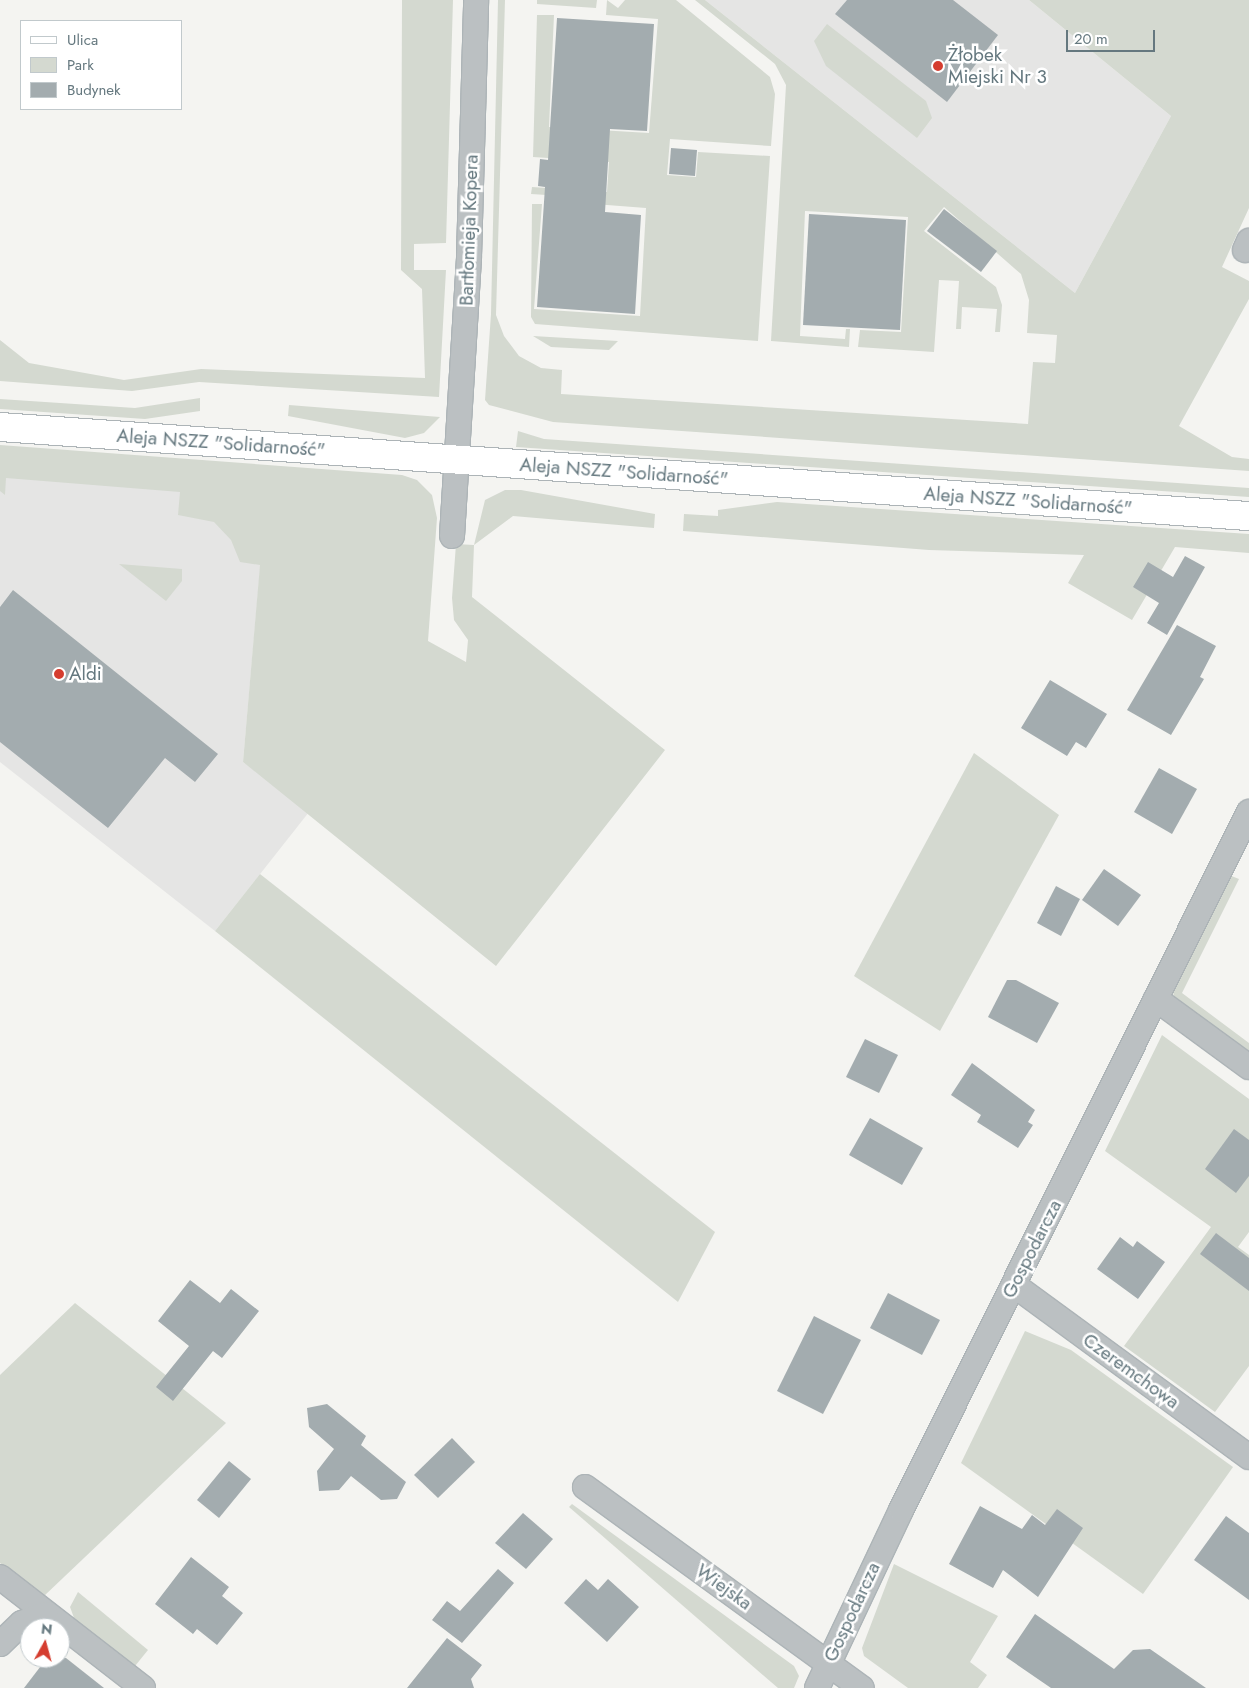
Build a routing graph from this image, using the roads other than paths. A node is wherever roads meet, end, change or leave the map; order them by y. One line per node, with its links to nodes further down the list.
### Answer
1 (476, 0): 3 (street, Bartłomieja Kopera)
2 (0, 427): 3 (street, Aleja NSZZ "Solidarność")
3 (458, 460): 4 (street, Aleja NSZZ "Solidarność"); 5 (street, Bartłomieja Kopera)
4 (1249, 516)
5 (452, 536)
6 (1249, 812): 7 (street, Gospodarcza)
7 (1156, 999): 8 (street); 9 (street, Gospodarcza)
8 (1249, 1067)
9 (1014, 1285): 10 (street, Czeremchowa); 15 (street, Gospodarcza)
10 (1249, 1458)
11 (585, 1487): 15 (street, Wiejska)
12 (0, 1577): 13 (street)
13 (45, 1614): 14 (street); 16 (street)
14 (0, 1644)
15 (829, 1664): 17 (street, Gospodarcza); 18 (street, Wiejska)
16 (143, 1688)
17 (817, 1688)
18 (862, 1688)

